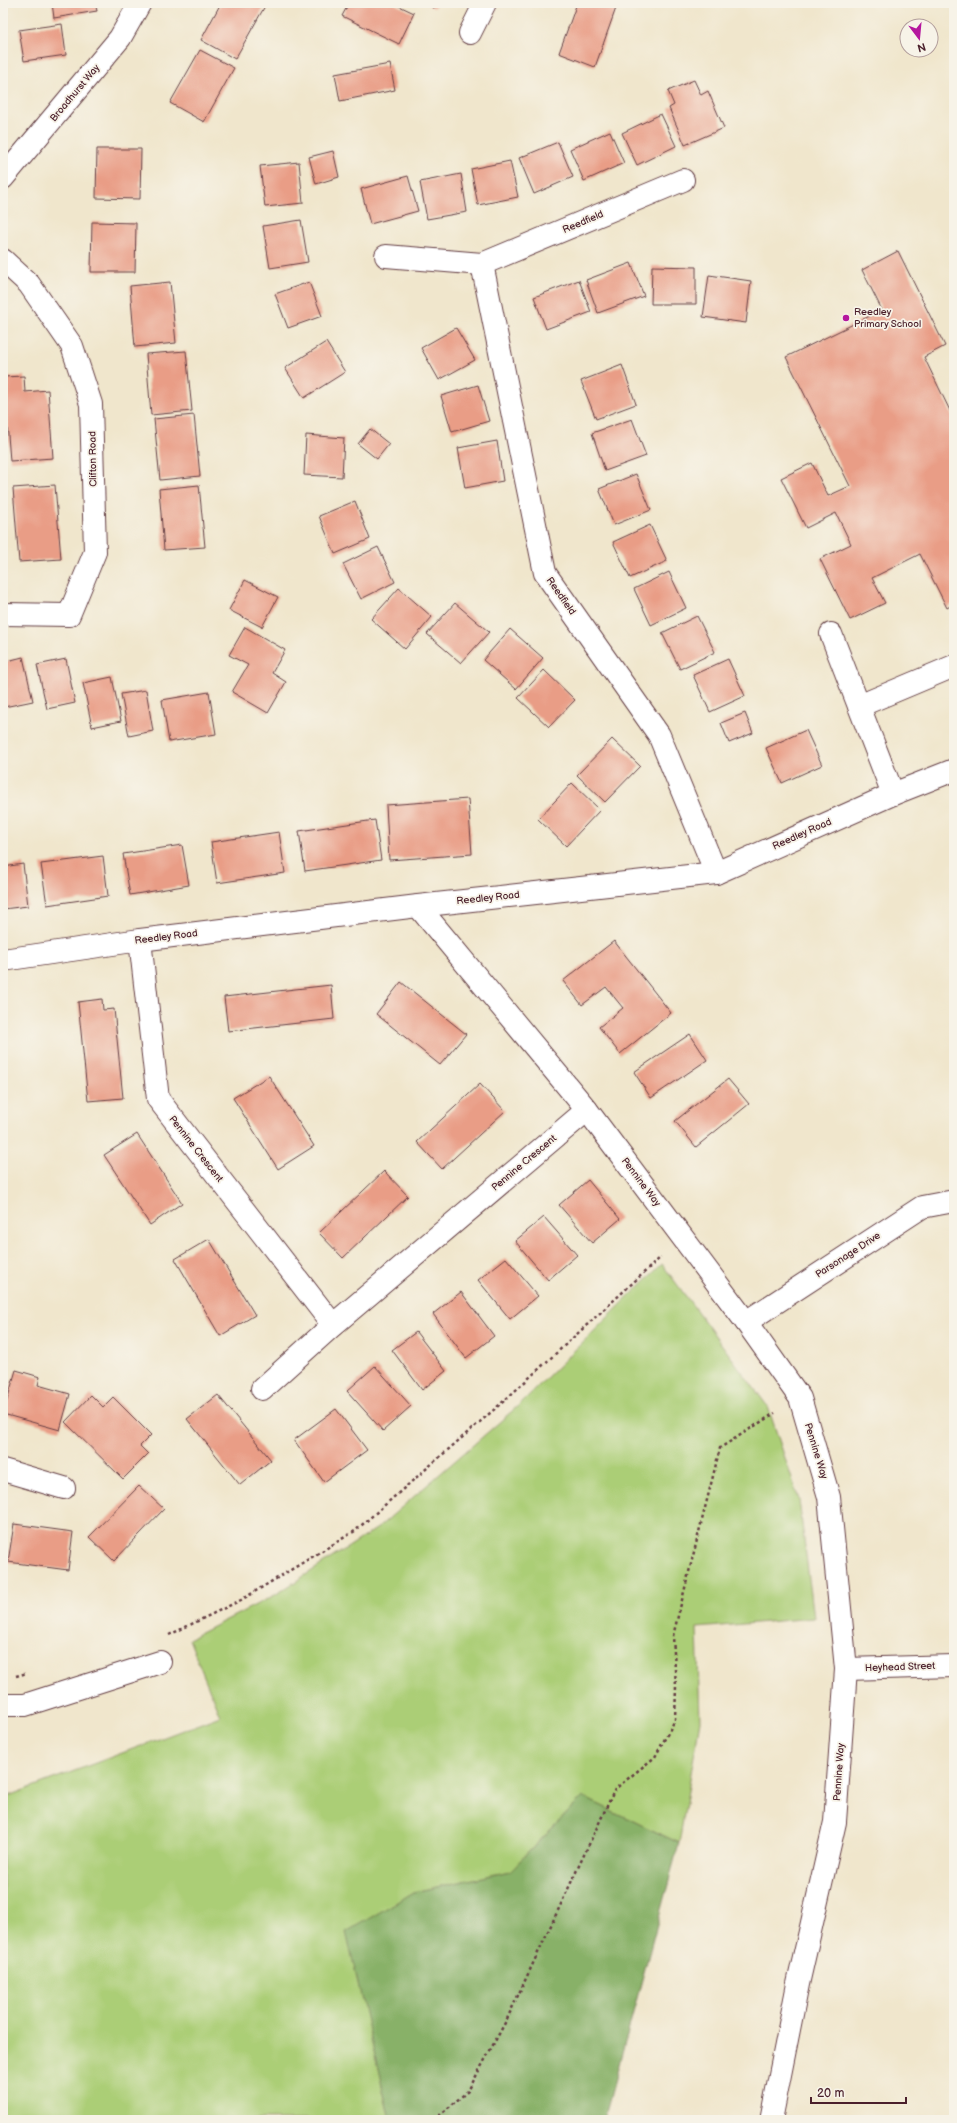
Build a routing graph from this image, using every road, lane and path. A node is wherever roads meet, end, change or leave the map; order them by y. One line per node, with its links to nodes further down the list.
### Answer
1 (140, 3): 4 (street, Broadhurst Way)
2 (485, 3): 3 (street)
3 (470, 33)
4 (7, 164)
5 (683, 180): 8 (street, Reedfield)
6 (386, 256): 8 (street, Reedfield)
7 (3, 260): 9 (street, Clifton Road)
8 (482, 264): 15 (street, Reedfield)
9 (3, 614)
10 (831, 634): 12 (street)
11 (954, 666): 12 (street)
12 (859, 706): 14 (street)
13 (954, 770): 14 (street, Reedley Road)
14 (893, 794): 15 (street, Reedley Road)
15 (716, 873): 16 (street, Reedley Road)
16 (418, 906): 17 (street, Reedley Road); 19 (street, Pennine Way)
17 (140, 940): 18 (street, Reedley Road); 23 (street, Pennine Crescent)
18 (3, 960)
19 (587, 1110): 21 (street, Pennine Way); 23 (street, Pennine Crescent)
20 (954, 1201): 22 (street, Parsonage Drive)
21 (682, 1237): 22 (street, Pennine Way); 28 (path)
22 (746, 1322): 25 (street, Pennine Way)
23 (333, 1326): 24 (street, Pennine Crescent)
24 (262, 1389)
25 (800, 1398): 31 (street, Pennine Way); 35 (path)
26 (3, 1470): 27 (street)
27 (64, 1488)
28 (162, 1637)
29 (160, 1662): 34 (street)
30 (954, 1666): 31 (street, Heyhead Street)
31 (846, 1669): 36 (street, Pennine Way)
32 (34, 1671): 33 (path)
33 (11, 1677)
34 (3, 1705)
35 (434, 2120)
36 (771, 2120)

